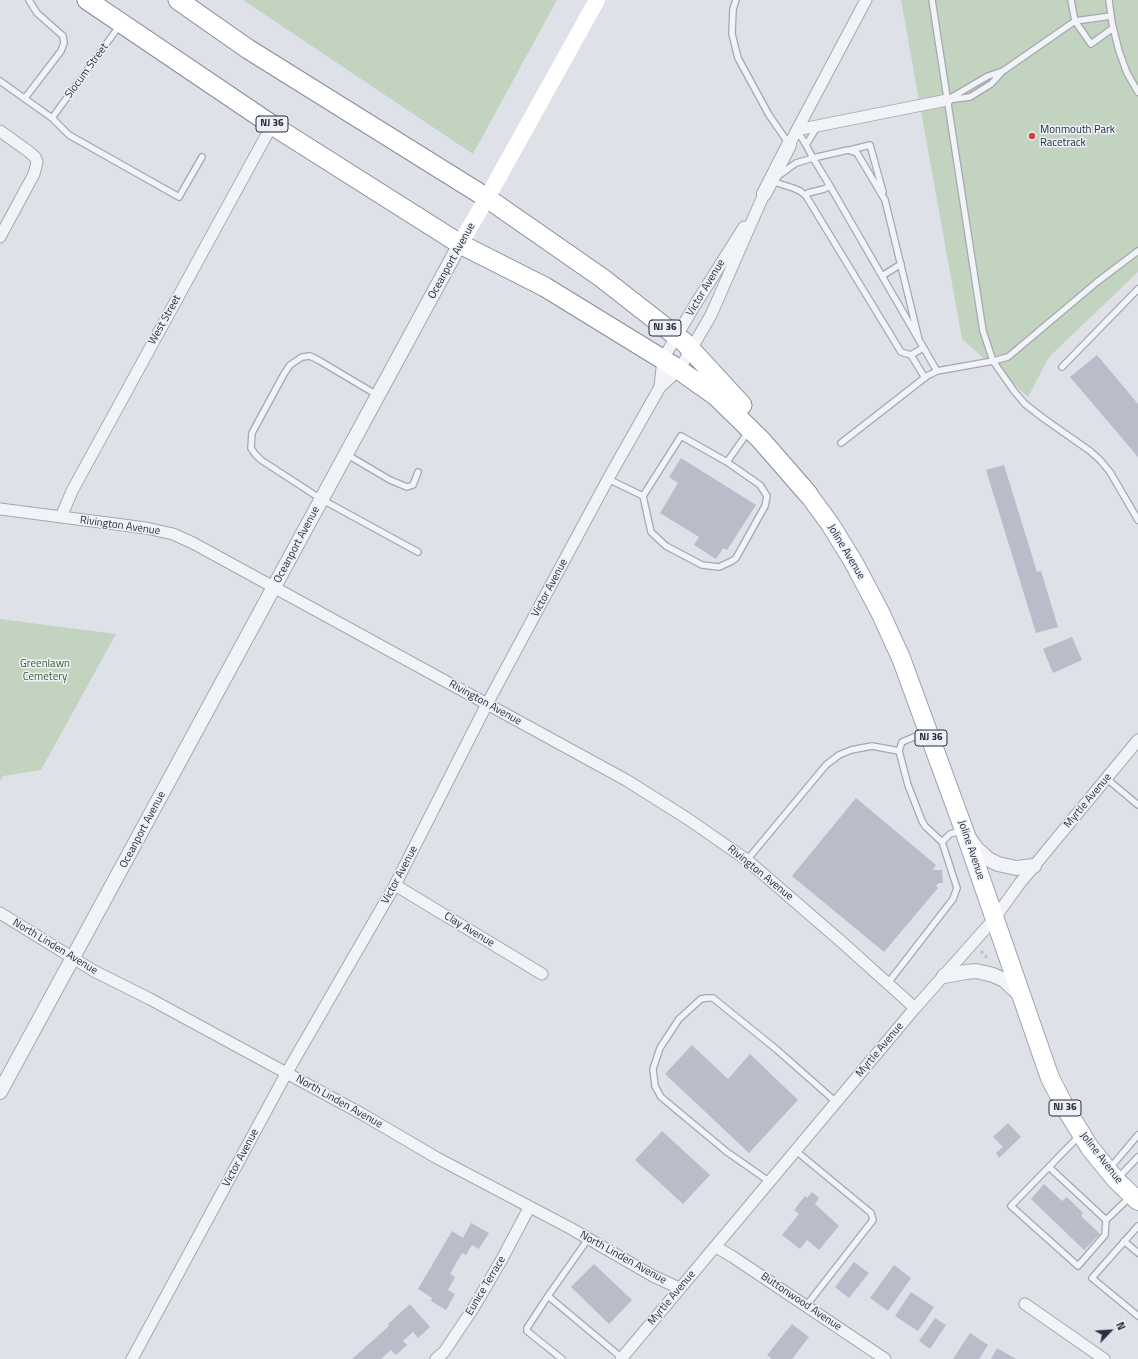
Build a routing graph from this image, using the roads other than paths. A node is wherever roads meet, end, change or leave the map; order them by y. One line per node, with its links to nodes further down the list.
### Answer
1 (29, 0): 17 (lane)
2 (87, 0): 12 (highway, NJ 36)
3 (178, 0): 33 (highway, NJ 36)
4 (596, 0): 33 (main road, Oceanport Avenue)
5 (736, 0): 24 (lane)
6 (866, 0): 22 (street, Victor Avenue)
7 (932, 0): 18 (lane)
8 (1072, 0): 11 (lane)
9 (1109, 0): 10 (lane)
10 (1111, 16): 11 (lane); 13 (lane)
11 (1075, 21): 13 (lane); 14 (lane)
12 (121, 24): 19 (lane, Slocum Street); 20 (highway, NJ 36)
13 (1113, 28): 16 (lane)
14 (995, 76): 18 (lane); 18 (lane)
15 (0, 81): 17 (lane)
16 (1138, 92)
17 (25, 98): 19 (lane)
18 (948, 100): 21 (street); 47 (lane)
19 (52, 118): 27 (lane)
20 (272, 125): 36 (highway, NJ 36); 64 (street, West Street)
21 (818, 126): 22 (street); 25 (lane)
22 (797, 130): 24 (street, Victor Avenue); 25 (lane)
23 (0, 131): 35 (street)
24 (789, 145): 29 (street, Victor Avenue)
25 (806, 145): 28 (lane)
26 (848, 150): 28 (lane); 34 (lane); 34 (lane)
27 (202, 157)
28 (813, 158): 29 (lane); 30 (lane)
29 (771, 181): 31 (street, Victor Avenue); 32 (lane)
30 (830, 186): 32 (lane); 39 (lane)
31 (764, 194): 41 (street, Victor Avenue); 44 (street, Victor Avenue)
32 (804, 195): 45 (lane)
33 (487, 198): 36 (main road, Oceanport Avenue); 41 (highway, NJ 36)
34 (885, 200): 38 (lane)
35 (0, 237)
36 (460, 244): 46 (highway, NJ 36); 53 (street, Oceanport Avenue)
37 (1138, 251): 47 (lane)
38 (900, 264): 39 (lane); 42 (lane)
39 (882, 276): 42 (lane)
40 (1138, 289): 48 (lane)
41 (677, 337): 44 (highway, NJ 36); 46 (street, Victor Avenue)
42 (919, 340): 43 (lane)
43 (923, 348): 45 (lane); 50 (lane)
44 (691, 350): 49 (street, Victor Avenue); 60 (highway, NJ 36)
45 (912, 355): 51 (lane)
46 (664, 359): 49 (highway, NJ 36); 52 (street, Victor Avenue)
47 (993, 362): 50 (lane); 65 (lane)
48 (1062, 367)
49 (679, 370): 52 (street, Victor Avenue); 54 (highway, NJ 36)
50 (937, 371): 51 (lane)
51 (925, 378): 55 (lane)
52 (660, 387): 59 (street, Victor Avenue)
53 (378, 396): 56 (street, Oceanport Avenue); 62 (lane)
54 (750, 429): 57 (lane); 60 (highway, NJ 36)
55 (841, 443)
56 (346, 454): 58 (lane); 62 (street, Oceanport Avenue)
57 (727, 462): 61 (lane); 61 (lane)
58 (418, 472)
59 (608, 480): 61 (lane); 68 (street, Victor Avenue)
60 (808, 494): 69 (main road, Joline Avenue / NJ 36)
61 (643, 496)
62 (322, 499): 66 (lane); 67 (street, Oceanport Avenue)
63 (0, 509): 64 (street, Rivington Avenue)
64 (61, 517): 67 (street, Rivington Avenue)
65 (1138, 520)
66 (418, 552)
67 (274, 587): 68 (street, Rivington Avenue); 81 (street, Oceanport Avenue)
68 (487, 704): 76 (street, Rivington Avenue); 78 (street, Victor Avenue)
69 (928, 732): 71 (lane); 74 (main road, Joline Avenue / NJ 36)
70 (1138, 740): 72 (street, Myrtle Avenue)
71 (899, 751): 75 (lane); 76 (lane)
72 (1107, 779): 73 (lane); 77 (street, Myrtle Avenue)
73 (1138, 805)
74 (965, 832): 75 (lane); 77 (street); 80 (main road, Joline Avenue / NJ 36)
75 (942, 842): 84 (lane)
76 (746, 860): 84 (street, Rivington Avenue)
77 (1034, 866): 80 (street, Myrtle Avenue)
78 (395, 885): 82 (street, Clay Avenue); 87 (street, Victor Avenue)
79 (0, 913): 81 (street, North Linden Avenue)
80 (994, 919): 83 (street, Myrtle Avenue); 85 (main road, Joline Avenue / NJ 36)
81 (73, 958): 87 (street, North Linden Avenue); 88 (street, Oceanport Avenue)
82 (542, 974)
83 (944, 976): 85 (street); 86 (street, Myrtle Avenue)
84 (888, 983): 86 (street, Rivington Avenue)
85 (1023, 998): 90 (main road, Joline Avenue / NJ 36)
86 (915, 1008): 89 (street, Myrtle Avenue)
87 (286, 1074): 98 (street, North Linden Avenue); 110 (street, Victor Avenue)
88 (0, 1092)
89 (836, 1102): 92 (street, Myrtle Avenue); 96 (lane)
90 (1081, 1133): 94 (lane); 95 (main road, Joline Avenue / NJ 36)
91 (1138, 1135): 95 (lane)
92 (796, 1151): 96 (street, Myrtle Avenue); 108 (lane)
93 (1138, 1157): 95 (lane)
94 (1048, 1167): 99 (lane); 99 (lane)
95 (1112, 1175): 97 (main road, Joline Avenue / NJ 36)
96 (770, 1182): 103 (street, Myrtle Avenue)
97 (1135, 1198): 99 (lane)
98 (529, 1208): 101 (street, North Linden Avenue); 111 (street, Eunice Terrace)
99 (1106, 1220)
100 (1138, 1226): 102 (lane)
101 (588, 1239): 105 (street, North Linden Avenue); 106 (lane)
102 (1124, 1241): 104 (lane); 109 (lane)
103 (716, 1247): 105 (street, Myrtle Avenue); 108 (street, Buttonwood Avenue)
104 (1138, 1253)
105 (679, 1288): 113 (street, Myrtle Avenue)
106 (548, 1296): 112 (lane); 113 (lane)
107 (1025, 1304): 115 (street)
108 (806, 1306): 114 (street, Buttonwood Avenue)
109 (1138, 1316)
110 (132, 1359)
111 (436, 1359)
112 (562, 1359)
113 (621, 1359)
114 (885, 1359)
115 (1104, 1359)

